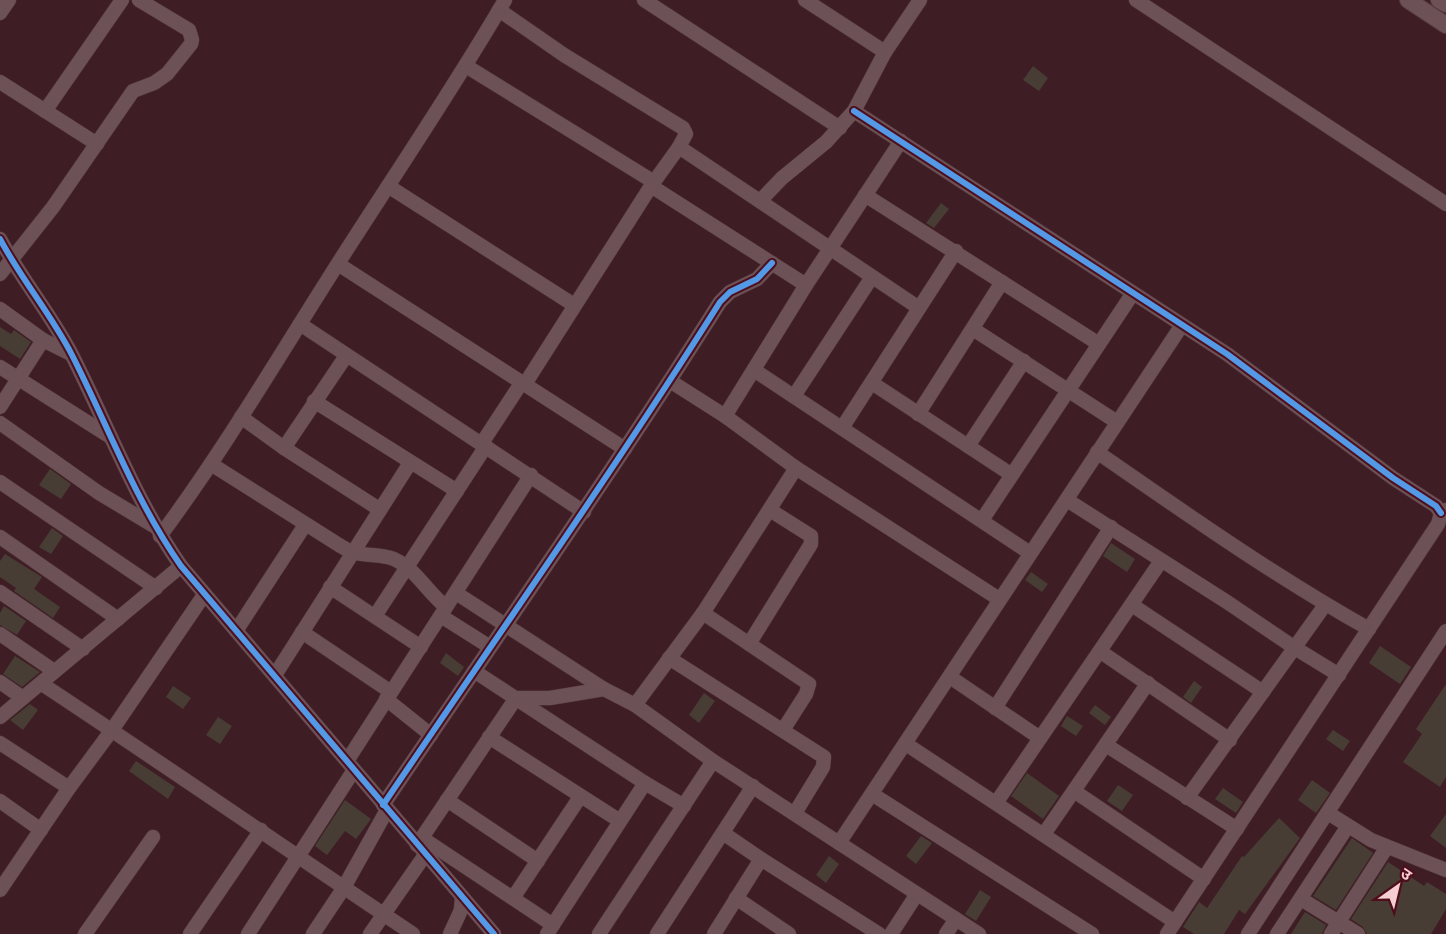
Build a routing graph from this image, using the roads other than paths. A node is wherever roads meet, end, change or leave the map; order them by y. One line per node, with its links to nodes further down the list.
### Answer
1 (9, 0): 12 (street)
2 (122, 0): 17 (street)
3 (139, 0): 21 (street)
4 (644, 0): 19 (street)
5 (805, 0): 14 (street)
6 (920, 0): 14 (street)
7 (1136, 0): 27 (street)
8 (1408, 0): 13 (street)
9 (1439, 0): 10 (street)
10 (1446, 4)
11 (502, 5): 15 (street); 22 (street)
12 (0, 13)
13 (1446, 25)
14 (885, 52): 18 (street)
15 (466, 66): 23 (street); 24 (street)
16 (0, 82): 17 (street)
17 (45, 111): 21 (street)
18 (854, 111): 19 (street); 20 (street)
19 (840, 128): 26 (street)
20 (901, 141): 25 (street); 37 (street)
21 (97, 144): 29 (street)
22 (679, 147): 23 (street); 26 (street)
23 (652, 184): 31 (street); 38 (street)
24 (388, 186): 32 (street); 38 (street)
25 (865, 195): 28 (street); 30 (street)
26 (760, 201): 28 (street)
27 (1446, 204)
28 (830, 247): 34 (street); 36 (street)
29 (4, 248): 33 (street); 46 (street)
30 (956, 251): 35 (street); 39 (street)
31 (772, 263): 36 (street); 52 (street)
32 (338, 264): 41 (street); 53 (street)
33 (0, 274)
34 (872, 277): 39 (street); 56 (street)
35 (1002, 282): 43 (street); 45 (street)
36 (806, 285): 50 (street)
37 (1133, 293): 42 (street); 45 (street)
38 (574, 305): 53 (street)
39 (920, 308): 54 (street)
40 (0, 309): 44 (street)
41 (300, 324): 47 (street); 61 (street)
42 (1182, 325): 62 (street); 82 (street)
43 (973, 329): 48 (street); 59 (street)
44 (43, 340): 46 (street); 51 (street)
45 (1099, 344): 55 (street)
46 (71, 354): 65 (street)
47 (346, 356): 57 (street); 66 (street)
48 (1024, 361): 55 (street); 67 (street)
49 (0, 367): 51 (street)
50 (754, 370): 56 (street); 60 (street)
51 (19, 380): 58 (street); 65 (street)
52 (670, 381): 60 (street); 69 (street)
53 (523, 383): 66 (street); 69 (street)
54 (872, 383): 59 (street); 64 (street)
55 (1069, 391): 62 (street); 74 (street)
56 (794, 396): 64 (street)
57 (314, 401): 68 (street); 71 (street)
58 (0, 407)
59 (918, 414): 67 (street)
60 (725, 416): 73 (street)
61 (241, 417): 68 (street); 72 (street)
62 (1117, 422): 70 (street)
63 (0, 423): 86 (street)
64 (842, 428): 83 (street)
65 (109, 436): 86 (street)
66 (484, 445): 75 (street); 77 (street)
67 (968, 447): 74 (street)
68 (284, 448): 79 (street)
69 (625, 449): 81 (street)
70 (1097, 452): 78 (street); 100 (street)
71 (410, 463): 77 (street); 79 (street)
72 (211, 464): 84 (street); 86 (street)
73 (796, 468): 80 (street); 98 (street)
74 (1012, 475): 83 (street)
75 (531, 476): 81 (street); 96 (street)
76 (0, 482): 94 (street)
77 (457, 491): 92 (street)
78 (1067, 500): 85 (street); 89 (street)
79 (379, 509): 88 (street)
80 (770, 510): 102 (street); 111 (street)
81 (584, 512): 105 (street)
82 (1443, 512): 106 (street)
83 (982, 520): 89 (street)
84 (305, 525): 88 (street); 107 (street)
85 (1111, 527): 90 (street); 132 (street)
86 (157, 531): 91 (street)
87 (0, 537): 104 (street)
88 (352, 552): 92 (street); 93 (street)
89 (1030, 553): 98 (street)
90 (1161, 561): 99 (street); 114 (street)
91 (181, 566): 94 (street); 97 (street)
92 (408, 567): 101 (street); 103 (street)
93 (330, 587): 103 (street); 109 (street)
94 (156, 588): 104 (street)
95 (0, 592): 115 (street)
96 (456, 593): 101 (street); 105 (street)
97 (204, 595): 107 (street); 134 (street)
98 (999, 599): 122 (street)
99 (1132, 605): 116 (street); 127 (street)
100 (1325, 605): 106 (street); 114 (street)
101 (443, 612): 112 (street); 113 (street)
102 (703, 613): 111 (street); 117 (street)
103 (375, 616): 112 (street)
104 (118, 619): 115 (street)
105 (507, 625): 113 (street); 126 (street)
106 (1369, 629): 121 (street)
107 (236, 631): 120 (street)
108 (1446, 631): 158 (street)
109 (302, 632): 120 (street); 128 (street)
110 (0, 634): 118 (street)
111 (749, 644): 135 (street)
112 (421, 647): 128 (street)
113 (490, 647): 119 (street)
114 (1295, 648): 121 (street); 127 (street)
115 (83, 649): 118 (street)
116 (1101, 652): 124 (street); 138 (street)
117 (669, 658): 131 (street); 135 (street)
118 (54, 671): 125 (street)
119 (474, 671): 130 (street); 136 (street)
120 (276, 675): 144 (street)
121 (1339, 675): 161 (street)
122 (950, 677): 132 (street); 141 (street)
123 (0, 682): 129 (street)
124 (1148, 683): 139 (street); 142 (street)
125 (42, 684): 129 (street); 134 (street)
126 (604, 689): 130 (street); 131 (street)
127 (1263, 692): 139 (street)
128 (389, 695): 136 (street); 144 (street)
129 (23, 698): 133 (street)
130 (516, 698): 137 (street); 145 (street)
131 (635, 705): 143 (street)
132 (995, 708): 138 (street)
133 (0, 717)
134 (112, 730): 147 (street); 163 (street)
135 (783, 730): 157 (street)
136 (431, 735): 156 (street)
137 (489, 737): 150 (street); 152 (street)
138 (1040, 738): 154 (street)
139 (1230, 740): 151 (street)
140 (0, 743): 147 (street)
141 (906, 744): 149 (street); 154 (street)
142 (1106, 745): 148 (street); 151 (street)
143 (713, 761): 146 (street); 155 (street)
144 (351, 766): 156 (street); 170 (street)
145 (645, 783): 155 (street); 159 (street)
146 (753, 786): 157 (street); 164 (street)
147 (69, 788): 162 (street)
148 (1074, 791): 165 (street); 174 (street)
149 (872, 794): 167 (street); 203 (street)
150 (580, 797): 159 (street); 172 (street)
151 (1187, 798): 161 (street)
152 (447, 800): 168 (street); 172 (street)
153 (0, 801): 162 (street)
154 (996, 803): 165 (street)
155 (684, 806): 196 (street)
156 (385, 807): 168 (street); 175 (street)
157 (795, 813): 167 (street)
158 (1328, 813): 160 (street); 205 (street)
159 (620, 821): 186 (street)
160 (1348, 826): 169 (street); 181 (street)
161 (1237, 829): 174 (street)
162 (40, 830): 176 (street)
163 (261, 830): 170 (street); 190 (street)
164 (723, 833): 171 (street); 197 (street)
165 (1044, 834): 184 (street)
166 (153, 837): 189 (street)
167 (839, 843): 177 (street)
168 (422, 846): 178 (street); 179 (street); 182 (street)
169 (1387, 847): 173 (street); 185 (street)
170 (297, 856): 175 (street); 191 (street)
171 (760, 859): 180 (street); 199 (street)
172 (538, 861): 179 (street)
173 (1446, 870)
174 (1204, 879): 184 (street)
175 (343, 889): 182 (street); 192 (street)
176 (0, 890)
177 (917, 894): 183 (street); 200 (street)
178 (462, 897): 188 (street); 195 (street)
179 (513, 898): 186 (street)
180 (736, 898): 187 (street); 198 (street)
181 (1301, 898): 185 (street); 206 (street)
182 (384, 914): 193 (street); 194 (street)
183 (956, 919): 201 (street); 202 (street)
184 (1175, 922): 204 (street)
185 (1335, 928): 207 (street)
186 (550, 929)
187 (782, 932)
188 (492, 933)
189 (85, 934)
190 (190, 934)
191 (248, 934)
192 (313, 934)
193 (370, 934)
194 (413, 934)
195 (450, 934)
196 (599, 934)
197 (657, 934)
198 (714, 934)
199 (879, 934)
200 (891, 934)
201 (946, 934)
202 (980, 934)
203 (1092, 934)
204 (1167, 934)
205 (1248, 934)
206 (1278, 934)
207 (1358, 934)

